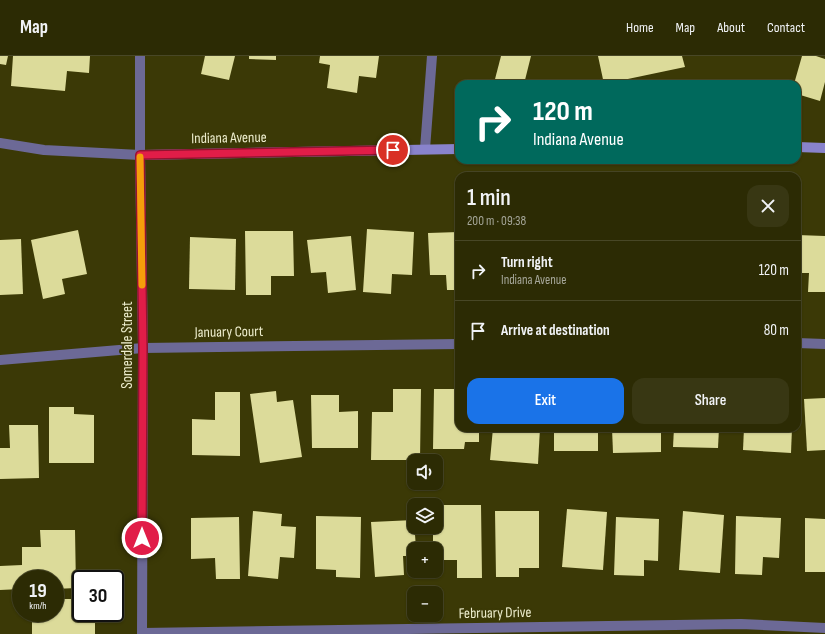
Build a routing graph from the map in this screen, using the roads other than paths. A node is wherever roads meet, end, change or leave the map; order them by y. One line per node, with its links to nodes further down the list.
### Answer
1 (140, 56): 8 (street, Somerdale Street)
2 (432, 56): 6 (street)
3 (0, 143): 8 (street, Indiana Avenue)
4 (801, 147): 5 (street)
5 (825, 148)
6 (425, 149): 7 (street, Indiana Avenue); 8 (street, Indiana Avenue)
7 (455, 149)
8 (140, 155): 12 (street, Somerdale Street)
9 (801, 343): 11 (street)
10 (455, 344): 12 (street, January Court)
11 (825, 344)
12 (143, 348): 13 (street, January Court); 15 (street, Somerdale Street)
13 (0, 360)
14 (825, 628): 15 (street, February Drive)
15 (142, 634)

